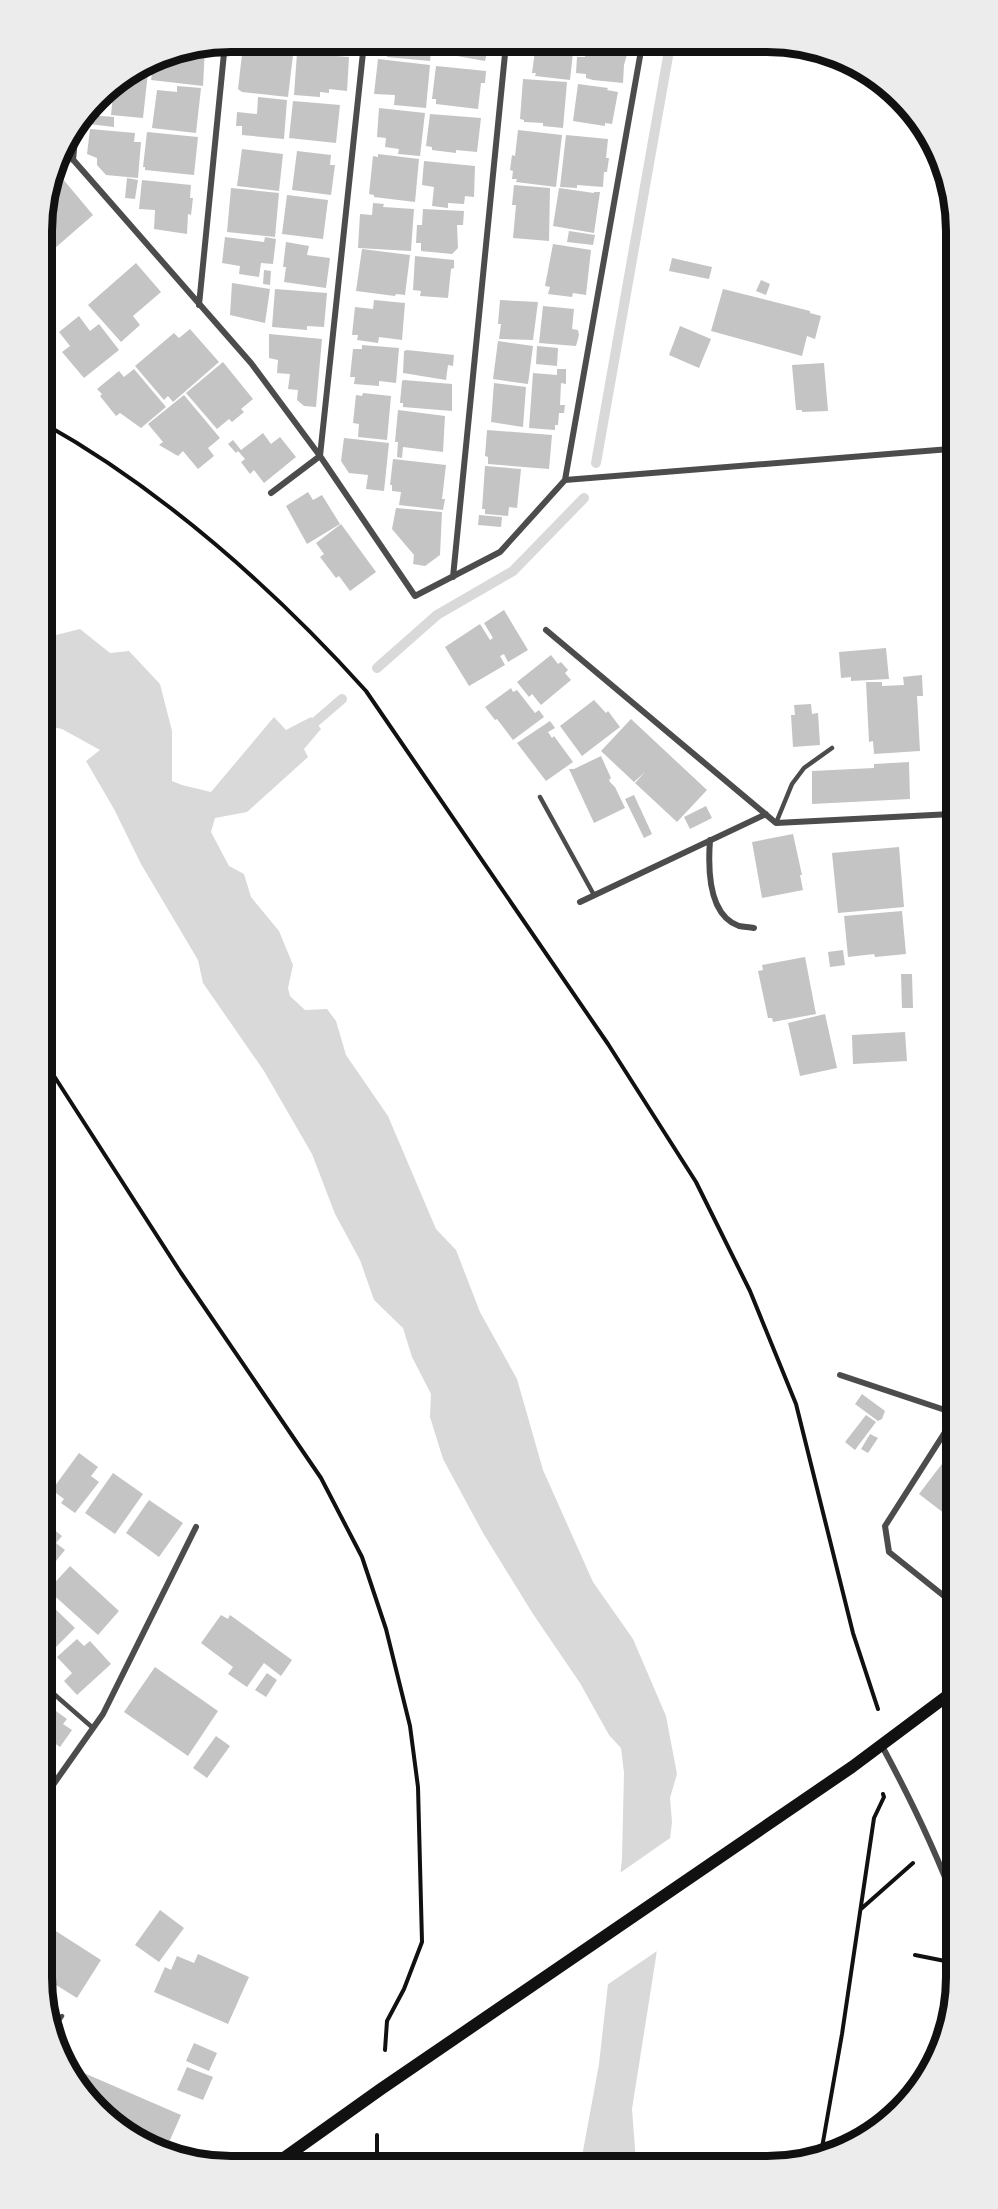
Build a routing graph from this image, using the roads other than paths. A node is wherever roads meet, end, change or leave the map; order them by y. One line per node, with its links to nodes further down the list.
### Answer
1 (363, 52): 10 (street)
2 (505, 52): 13 (street)
3 (641, 52): 11 (street)
4 (224, 53): 8 (street)
5 (74, 145): 7 (street)
6 (69, 156): 7 (street)
7 (73, 160): 8 (street)
8 (199, 305): 10 (street)
9 (946, 449): 11 (street)
10 (320, 456): 12 (street); 13 (street)
11 (565, 480): 13 (street)
12 (271, 493)
13 (453, 578)
14 (546, 630): 17 (street)
15 (832, 748): 19 (lane)
16 (540, 797): 21 (lane)
17 (766, 814): 19 (street); 20 (street)
18 (946, 814): 19 (street)
19 (776, 823)
20 (710, 840): 21 (street); 23 (street)
21 (594, 895): 22 (street)
22 (580, 902)
23 (754, 928)
24 (840, 1375): 25 (street)
25 (945, 1410)
26 (945, 1432): 28 (street)
27 (196, 1527): 31 (street)
28 (945, 1597)
29 (52, 1692): 31 (lane)
30 (945, 1698): 32 (main road)
31 (93, 1728): 33 (street)
32 (882, 1746): 34 (street); 37 (main road)
33 (52, 1786)
34 (945, 1876)
35 (62, 2016): 36 (lane)
36 (58, 2021)
37 (288, 2156)

